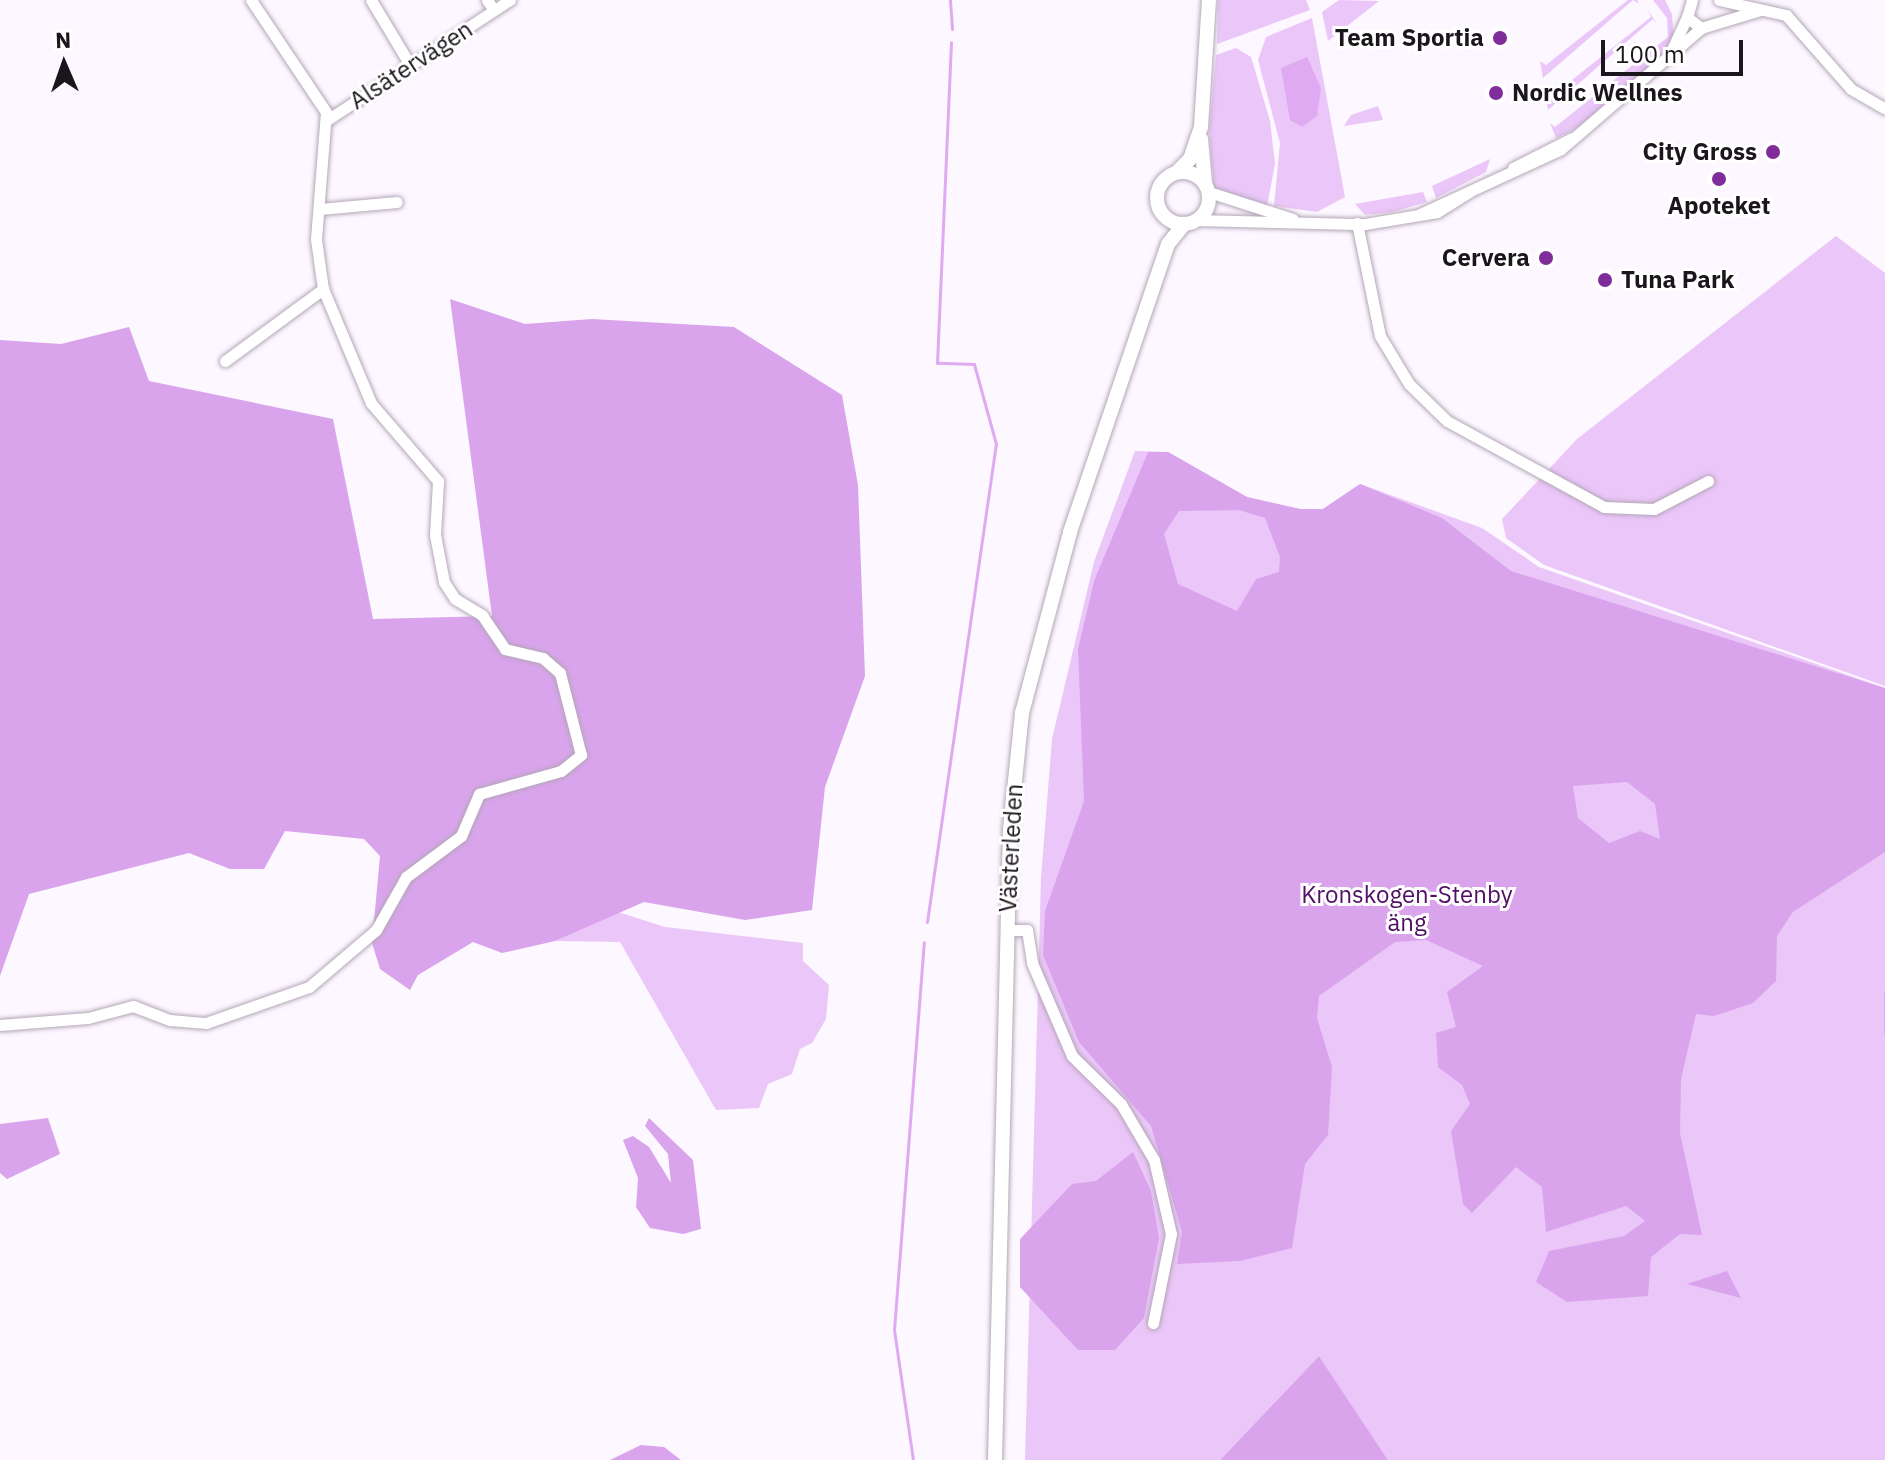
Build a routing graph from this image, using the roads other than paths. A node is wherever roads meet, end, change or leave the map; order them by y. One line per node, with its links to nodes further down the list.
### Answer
1 (251, 0): 15 (street)
2 (371, 0): 12 (street)
3 (510, 0): 7 (street, Alsätervägen)
4 (1209, 0): 16 (main road)
5 (1712, 0): 10 (street)
6 (1719, 0): 9 (street)
7 (491, 5): 12 (street, Alsätervägen)
8 (1687, 6): 11 (street); 13 (street)
9 (1769, 9): 10 (street); 14 (street)
10 (1717, 20): 11 (street)
11 (1701, 28): 13 (street)
12 (410, 65): 15 (street, Alsätervägen)
13 (1665, 66): 24 (street)
14 (1885, 109)
15 (327, 120): 20 (street)
16 (1201, 127): 17 (main road); 18 (main road)
17 (1177, 172): 18 (main road); 21 (main road, Västerleden)
18 (1207, 188): 22 (street); 23 (main road, Västerleden)
19 (397, 202): 20 (street)
20 (320, 209): 26 (street)
21 (1161, 212): 23 (main road); 25 (main road, Västerleden)
22 (1294, 219): 23 (street); 24 (street)
23 (1190, 222): 25 (main road, Västerleden)
24 (1357, 223): 28 (street)
25 (1163, 257): 29 (main road, Västerleden)
26 (323, 289): 27 (street); 30 (street)
27 (225, 361)
28 (1708, 481)
29 (1007, 930): 31 (street); 32 (main road, Västerleden)
30 (0, 1025)
31 (1153, 1323)
32 (995, 1460)

